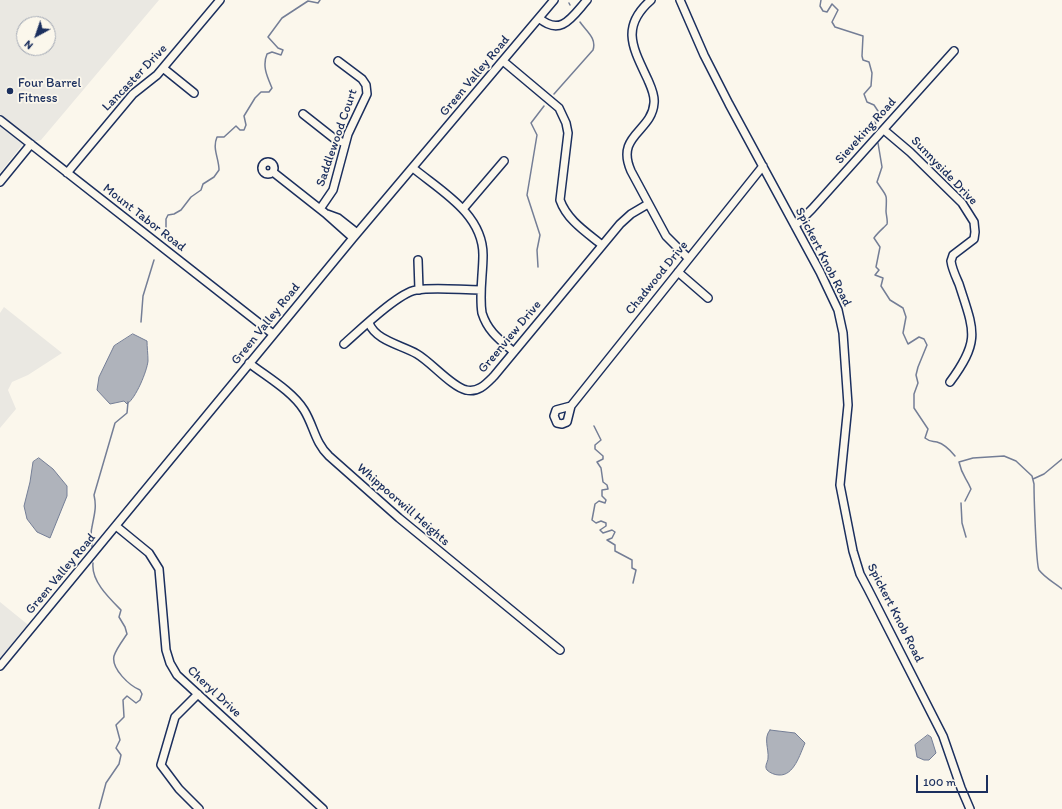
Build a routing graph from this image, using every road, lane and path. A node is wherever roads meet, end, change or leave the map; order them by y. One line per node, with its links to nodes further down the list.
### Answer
1 (220, 0): 10 (street, Lancaster Drive)
2 (554, 0): 6 (street, Green Valley Road)
3 (586, 0): 6 (street)
4 (651, 0): 23 (street)
5 (680, 0): 18 (street, Spickert Knob Road)
6 (539, 18): 9 (street, Green Valley Road)
7 (954, 51): 14 (street, Sieveking Road)
8 (338, 61): 15 (street, Saddlewood Court)
9 (503, 61): 19 (street, Green Valley Road); 28 (street)
10 (163, 68): 11 (street); 21 (street, Lancaster Drive)
11 (194, 93)
12 (303, 114): 15 (street)
13 (0, 120): 16 (street, Mount Tabor Road)
14 (884, 130): 26 (street, Sieveking Road); 40 (street, Sunnyside Drive)
15 (345, 143): 25 (street, Saddlewood Court)
16 (31, 144): 21 (street, Mount Tabor Road); 22 (street)
17 (504, 161): 24 (street)
18 (763, 166): 26 (street, Spickert Knob Road); 29 (street, Chadwood Drive)
19 (413, 168): 24 (street); 27 (street, Green Valley Road)
20 (273, 172): 25 (street)
21 (67, 173): 36 (street, Mount Tabor Road)
22 (0, 182)
23 (648, 204): 28 (street, Greenview Drive); 29 (street)
24 (463, 209): 33 (street)
25 (322, 211): 27 (street)
26 (795, 226): 48 (street, Spickert Knob Road)
27 (355, 236): 36 (street, Green Valley Road)
28 (602, 246): 38 (street, Greenview Drive)
29 (688, 258): 31 (street, Chadwood Drive)
30 (418, 260): 32 (street)
31 (678, 272): 34 (street); 41 (street, Chadwood Drive)
32 (419, 290): 33 (street); 35 (street)
33 (481, 290): 38 (street)
34 (708, 298)
35 (369, 323): 37 (street); 38 (street, Greenview Drive)
36 (273, 334): 39 (street, Green Valley Road)
37 (344, 344)
38 (514, 352)
39 (249, 363): 42 (street, Green Valley Road); 43 (street, Whippoorwill Heights)
40 (950, 382)
41 (571, 406)
42 (116, 526): 44 (street, Green Valley Road); 45 (street, Cheryl Drive)
43 (560, 650)
44 (0, 666)
45 (198, 694): 46 (street); 47 (street, Cheryl Drive)
46 (199, 809)
47 (324, 809)
48 (970, 809)

